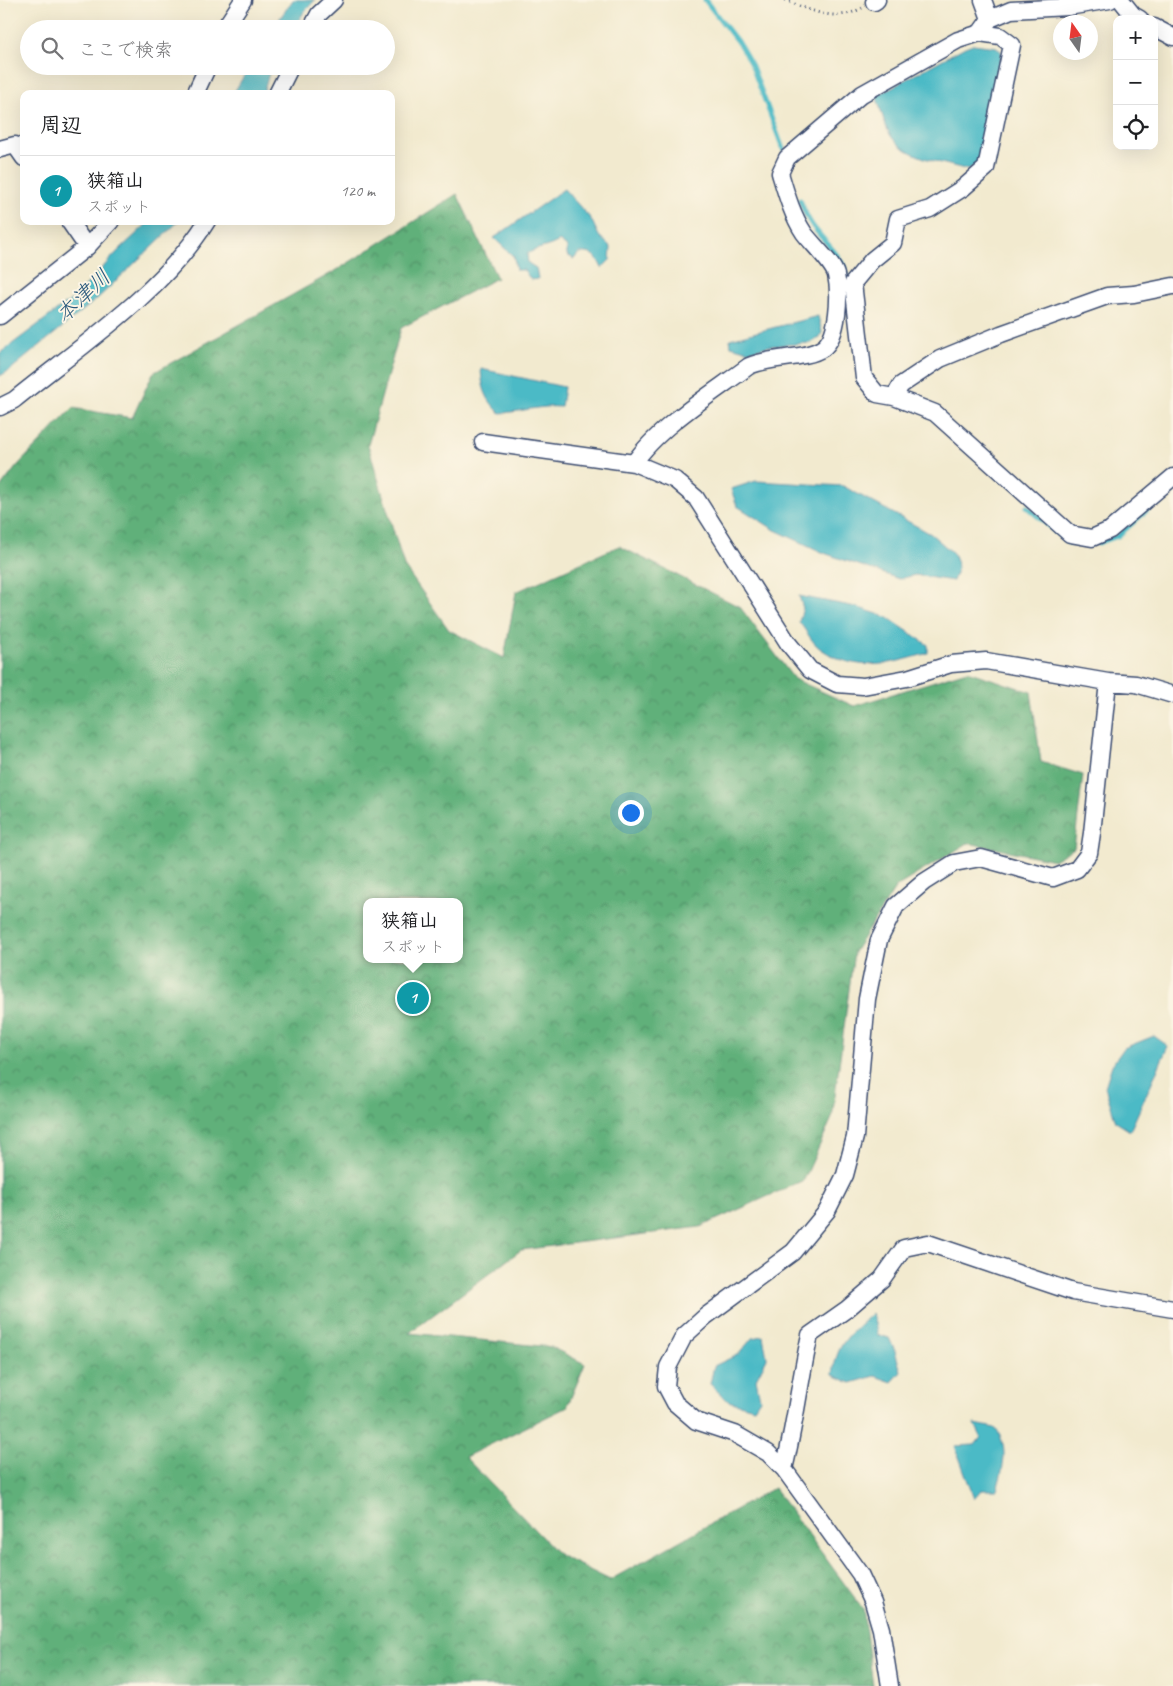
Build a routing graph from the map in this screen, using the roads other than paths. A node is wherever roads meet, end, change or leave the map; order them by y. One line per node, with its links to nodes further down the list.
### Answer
1 (243, 0): 8 (street)
2 (334, 0): 9 (street)
3 (983, 0): 7 (street)
4 (1110, 0): 7 (street)
5 (1121, 0): 6 (street)
6 (1133, 15)
7 (990, 19): 11 (street)
8 (230, 20)
9 (316, 20)
10 (1158, 29): 12 (street)
11 (980, 34): 25 (street); 28 (street)
12 (1173, 38)
13 (204, 75): 15 (street)
14 (286, 75): 16 (street)
15 (197, 90)
16 (279, 90)
17 (0, 149): 18 (street)
18 (20, 152)
19 (72, 225): 22 (street)
20 (107, 225): 22 (street)
21 (205, 225): 26 (street)
22 (87, 247): 24 (street)
23 (1173, 286): 25 (street)
24 (0, 316)
25 (894, 397): 29 (street)
26 (0, 407)
27 (483, 442): 28 (street)
28 (634, 464): 30 (street)
29 (1173, 477)
30 (1108, 682): 31 (street); 33 (street)
31 (1173, 695)
32 (1173, 1309): 33 (street)
33 (784, 1469): 34 (street)
34 (890, 1686)

